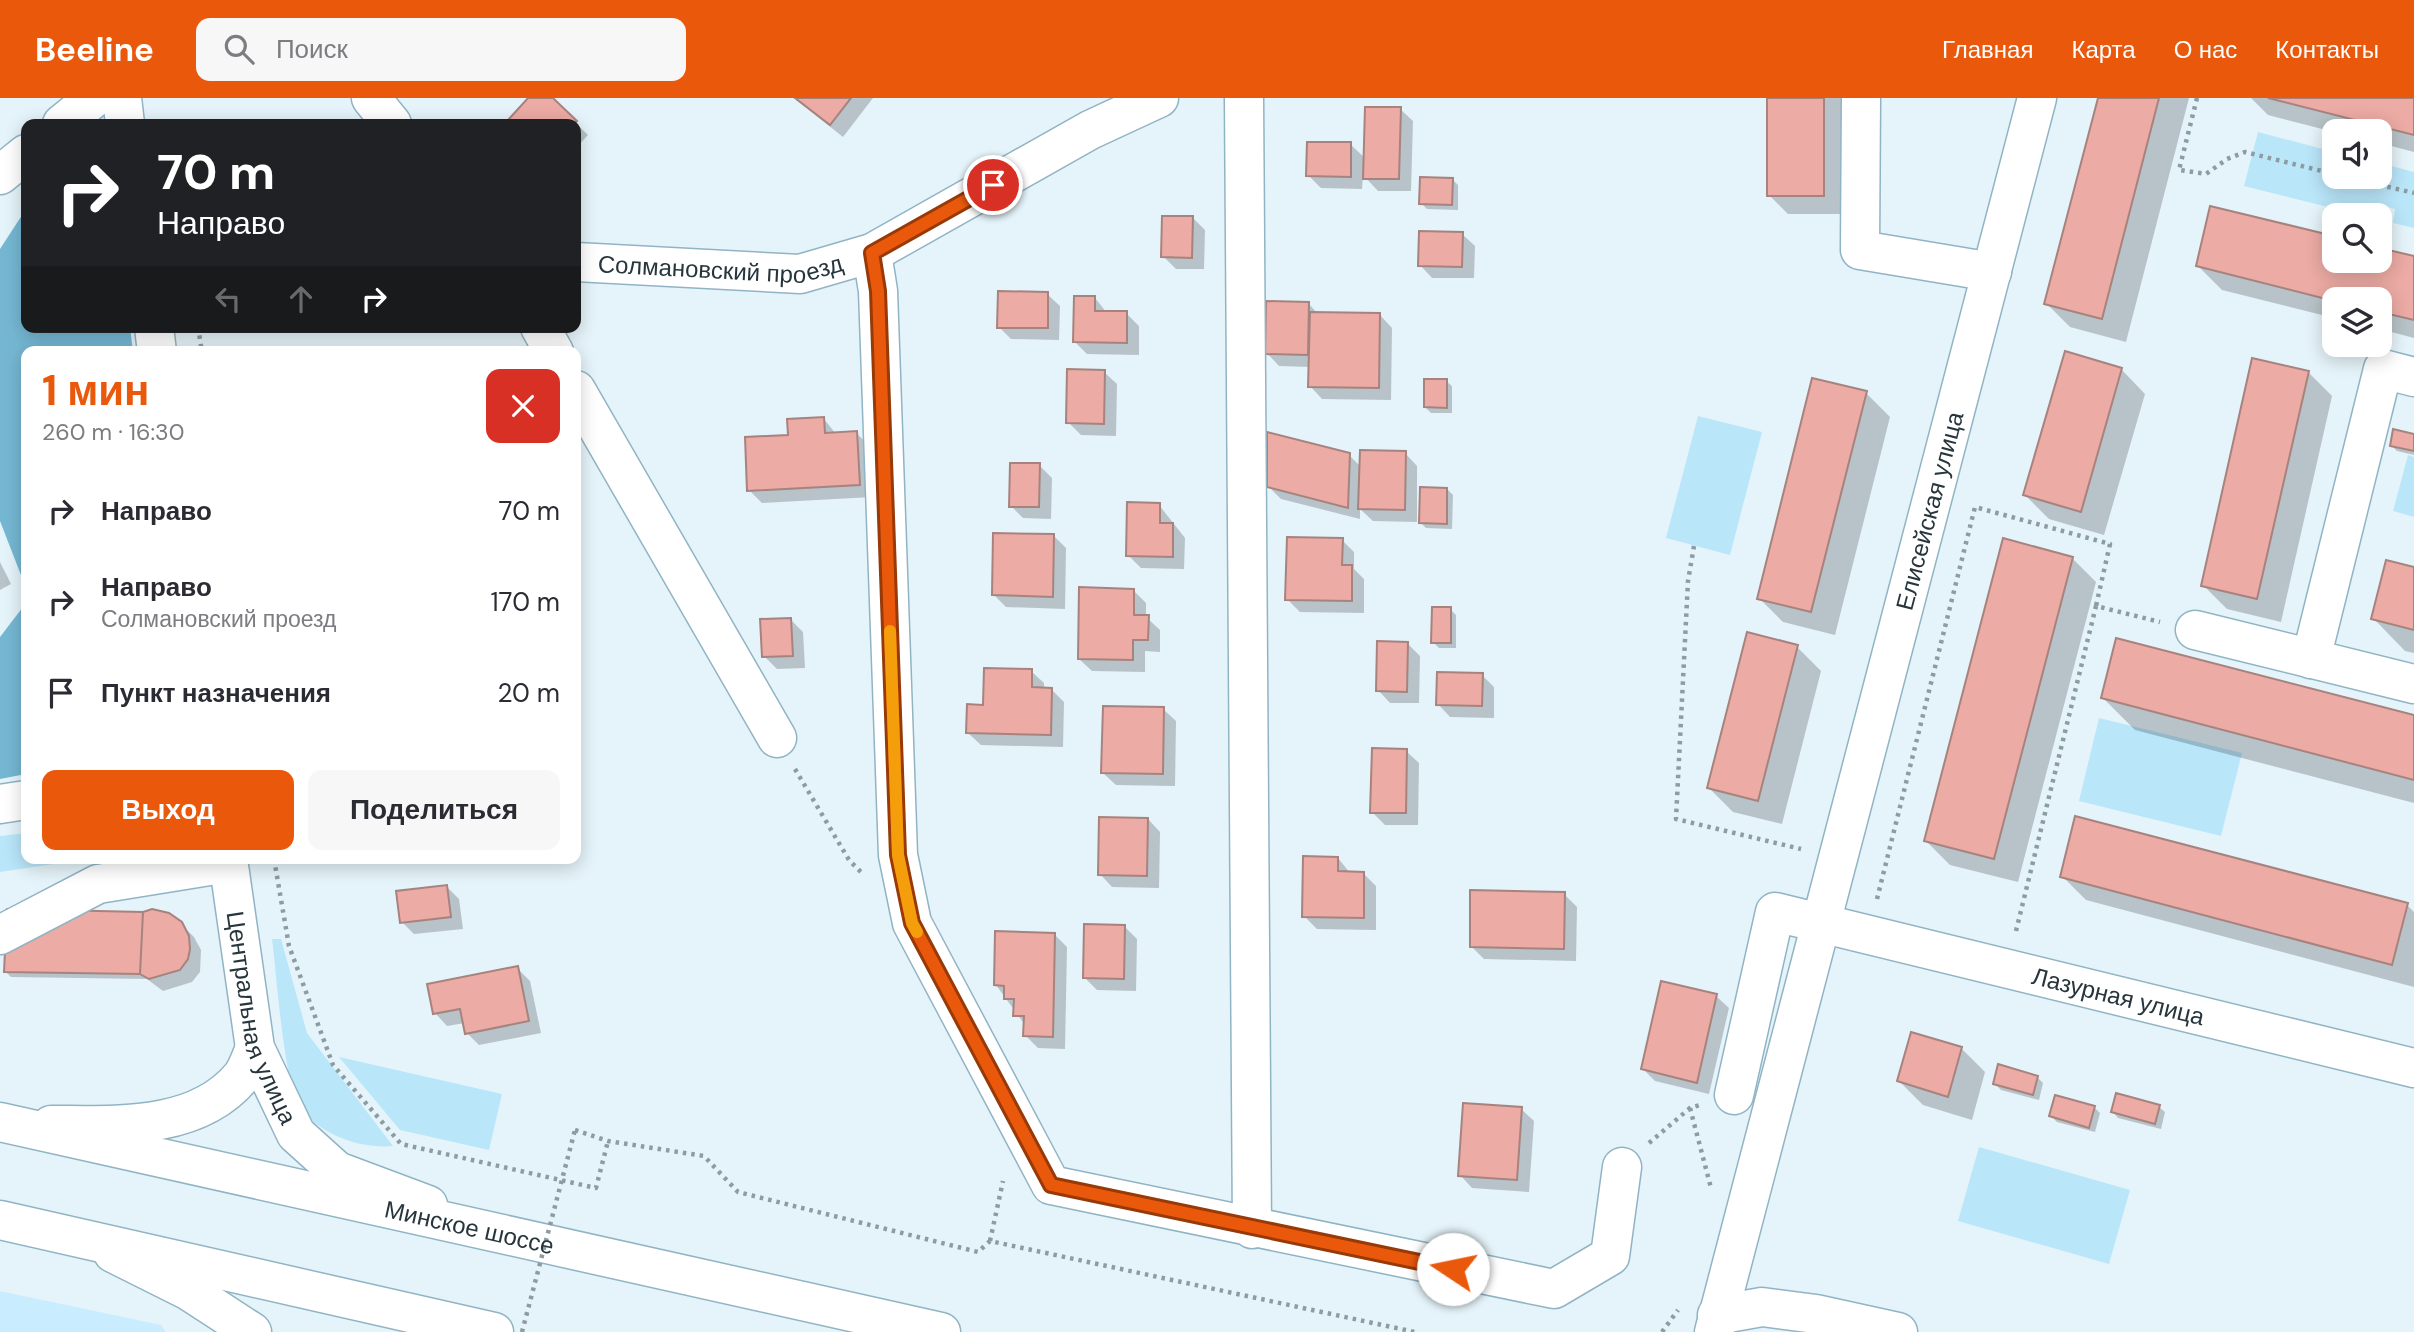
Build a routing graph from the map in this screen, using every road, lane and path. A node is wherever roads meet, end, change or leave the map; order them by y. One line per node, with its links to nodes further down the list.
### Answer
1 (94, 98): 9 (main road)
2 (122, 98): 10 (main road)
3 (371, 98): 11 (main road)
4 (1159, 98): 17 (main road, Солмановский проезд)
5 (1244, 98): 47 (main road)
6 (1861, 98): 19 (main road)
7 (2037, 98): 19 (main road, Елисейская улица)
8 (2197, 98): 13 (path)
9 (68, 119)
10 (124, 119)
11 (388, 119)
12 (21, 158): 14 (main road)
13 (2322, 171)
14 (0, 175)
15 (2392, 188): 16 (path)
16 (2414, 193)
17 (872, 253): 18 (main road, Солмановский проезд); 47 (main road)
18 (581, 262)
19 (1992, 272): 30 (main road, Елисейская улица)
20 (2414, 377): 25 (main road)
21 (581, 399): 27 (main road)
22 (1694, 546): 30 (path)
23 (2095, 606): 24 (path); 36 (path); 38 (path)
24 (2195, 631): 25 (main road)
25 (2311, 659): 26 (main road)
26 (2414, 684)
27 (777, 738): 34 (path)
28 (21, 801): 29 (main road)
29 (0, 804)
30 (1839, 858): 35 (main road, Елисейская улица)
31 (211, 864): 37 (main road)
32 (228, 864): 39 (main road, Центральная улица)
33 (275, 864): 43 (path)
34 (867, 878)
35 (1822, 923): 36 (main road, Лазурная улица); 41 (main road, Лазурная улица); 51 (main road, Елисейская улица)
36 (1868, 934): 38 (main road, Лазурная улица)
37 (0, 935)
38 (2007, 968): 40 (main road, Лазурная улица)
39 (256, 1048): 42 (main road); 48 (main road, Центральная улица)
40 (2414, 1068)
41 (1734, 1096): 44 (path)
42 (7, 1124): 48 (main road, Минское шоссе)
43 (608, 1141): 50 (path); 54 (path, bridge)
44 (1622, 1167): 47 (main road)
45 (1003, 1181): 50 (path)
46 (0, 1220): 49 (main road)
47 (1252, 1229)
48 (518, 1237): 55 (main road, Минское шоссе)
49 (86, 1239): 52 (main road); 53 (main road)
50 (990, 1241): 56 (path)
51 (1715, 1323): 57 (main road)
52 (252, 1332)
53 (494, 1332)
54 (522, 1332)
55 (940, 1332)
56 (1415, 1332)
57 (1898, 1332)

